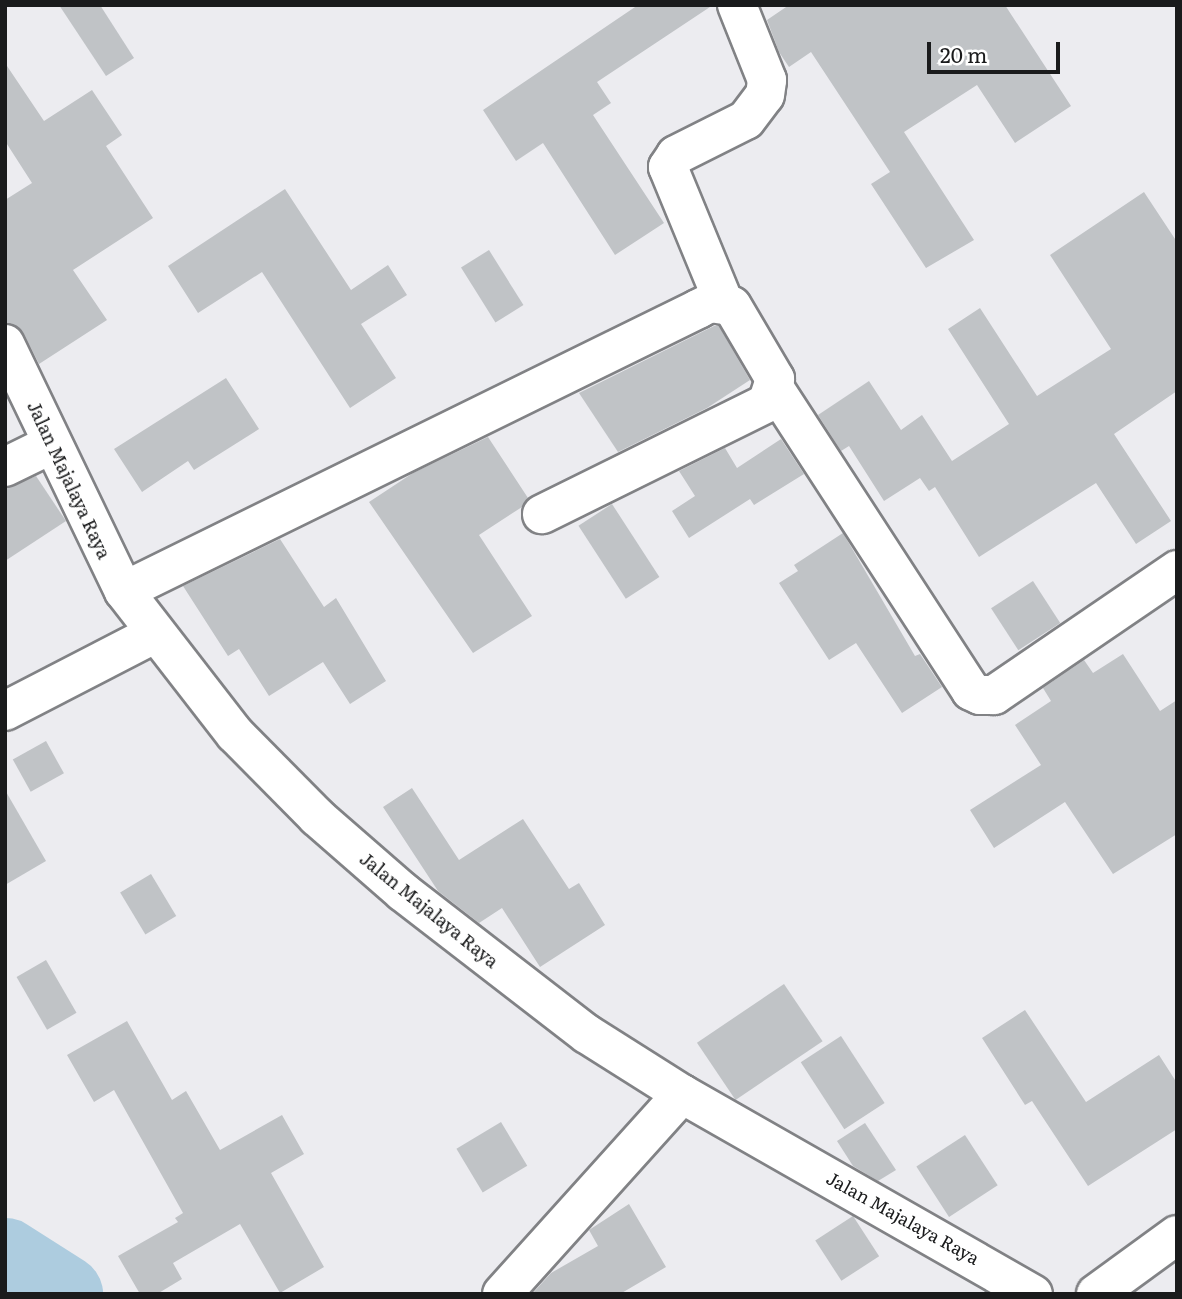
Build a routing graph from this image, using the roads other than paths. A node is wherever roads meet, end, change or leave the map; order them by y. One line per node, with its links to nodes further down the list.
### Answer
1 (737, 5): 2 (street)
2 (724, 303): 4 (street); 9 (street)
3 (5, 344): 5 (street, Jalan Majalaya Raya)
4 (775, 389): 7 (street); 8 (street)
5 (51, 444): 6 (street); 9 (street, Jalan Majalaya Raya)
6 (5, 467)
7 (542, 514)
8 (1177, 570)
9 (124, 591): 10 (street, Jalan Majalaya Raya)
10 (154, 634): 11 (street); 12 (street, Jalan Majalaya Raya)
11 (5, 711)
12 (682, 1094): 14 (street); 15 (street, Jalan Majalaya Raya)
13 (1177, 1235): 16 (street)
14 (502, 1294)
15 (1033, 1294)
16 (1096, 1294)

